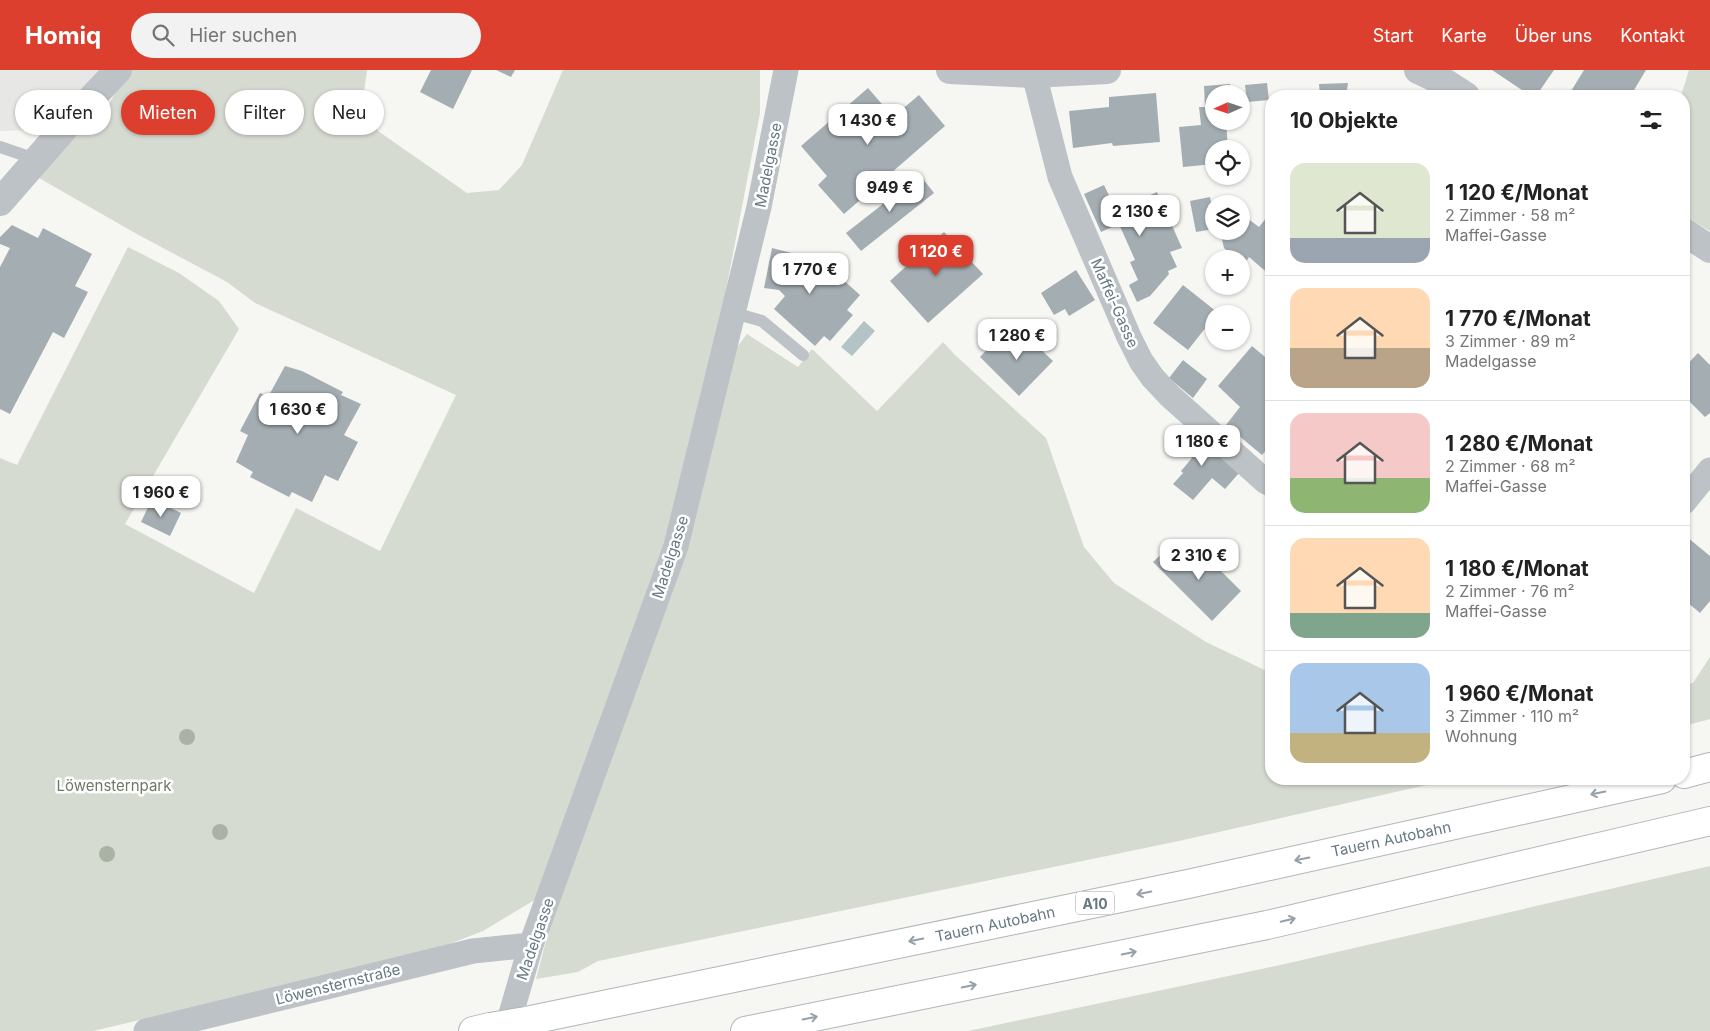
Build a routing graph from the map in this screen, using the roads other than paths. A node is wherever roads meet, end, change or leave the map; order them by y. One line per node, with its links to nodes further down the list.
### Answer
1 (118, 70): 9 (street)
2 (786, 70): 13 (street, Madelgasse)
3 (950, 70): 6 (street)
4 (1107, 70): 6 (street)
5 (1418, 70): 7 (street)
6 (1034, 74): 16 (street, Maffei-Gasse)
7 (1457, 90)
8 (0, 146): 9 (lane)
9 (38, 160): 10 (street)
10 (0, 202)
11 (1690, 236): 12 (street)
12 (1710, 249)
13 (734, 313): 14 (lane); 22 (street, Madelgasse)
14 (803, 355)
15 (1710, 470): 17 (street)
16 (1265, 480)
17 (1690, 495)
18 (1710, 767): 19 (highway)
19 (1690, 772)
20 (1635, 785): 23 (highway, Tauern Autobahn / A10, one-way to 23)
21 (1710, 821): 25 (highway, one-way to 21)
22 (531, 945): 23 (street, Madelgasse); 24 (street, Löwensternstraße)
23 (498, 1028)
24 (146, 1031)
25 (745, 1031)

